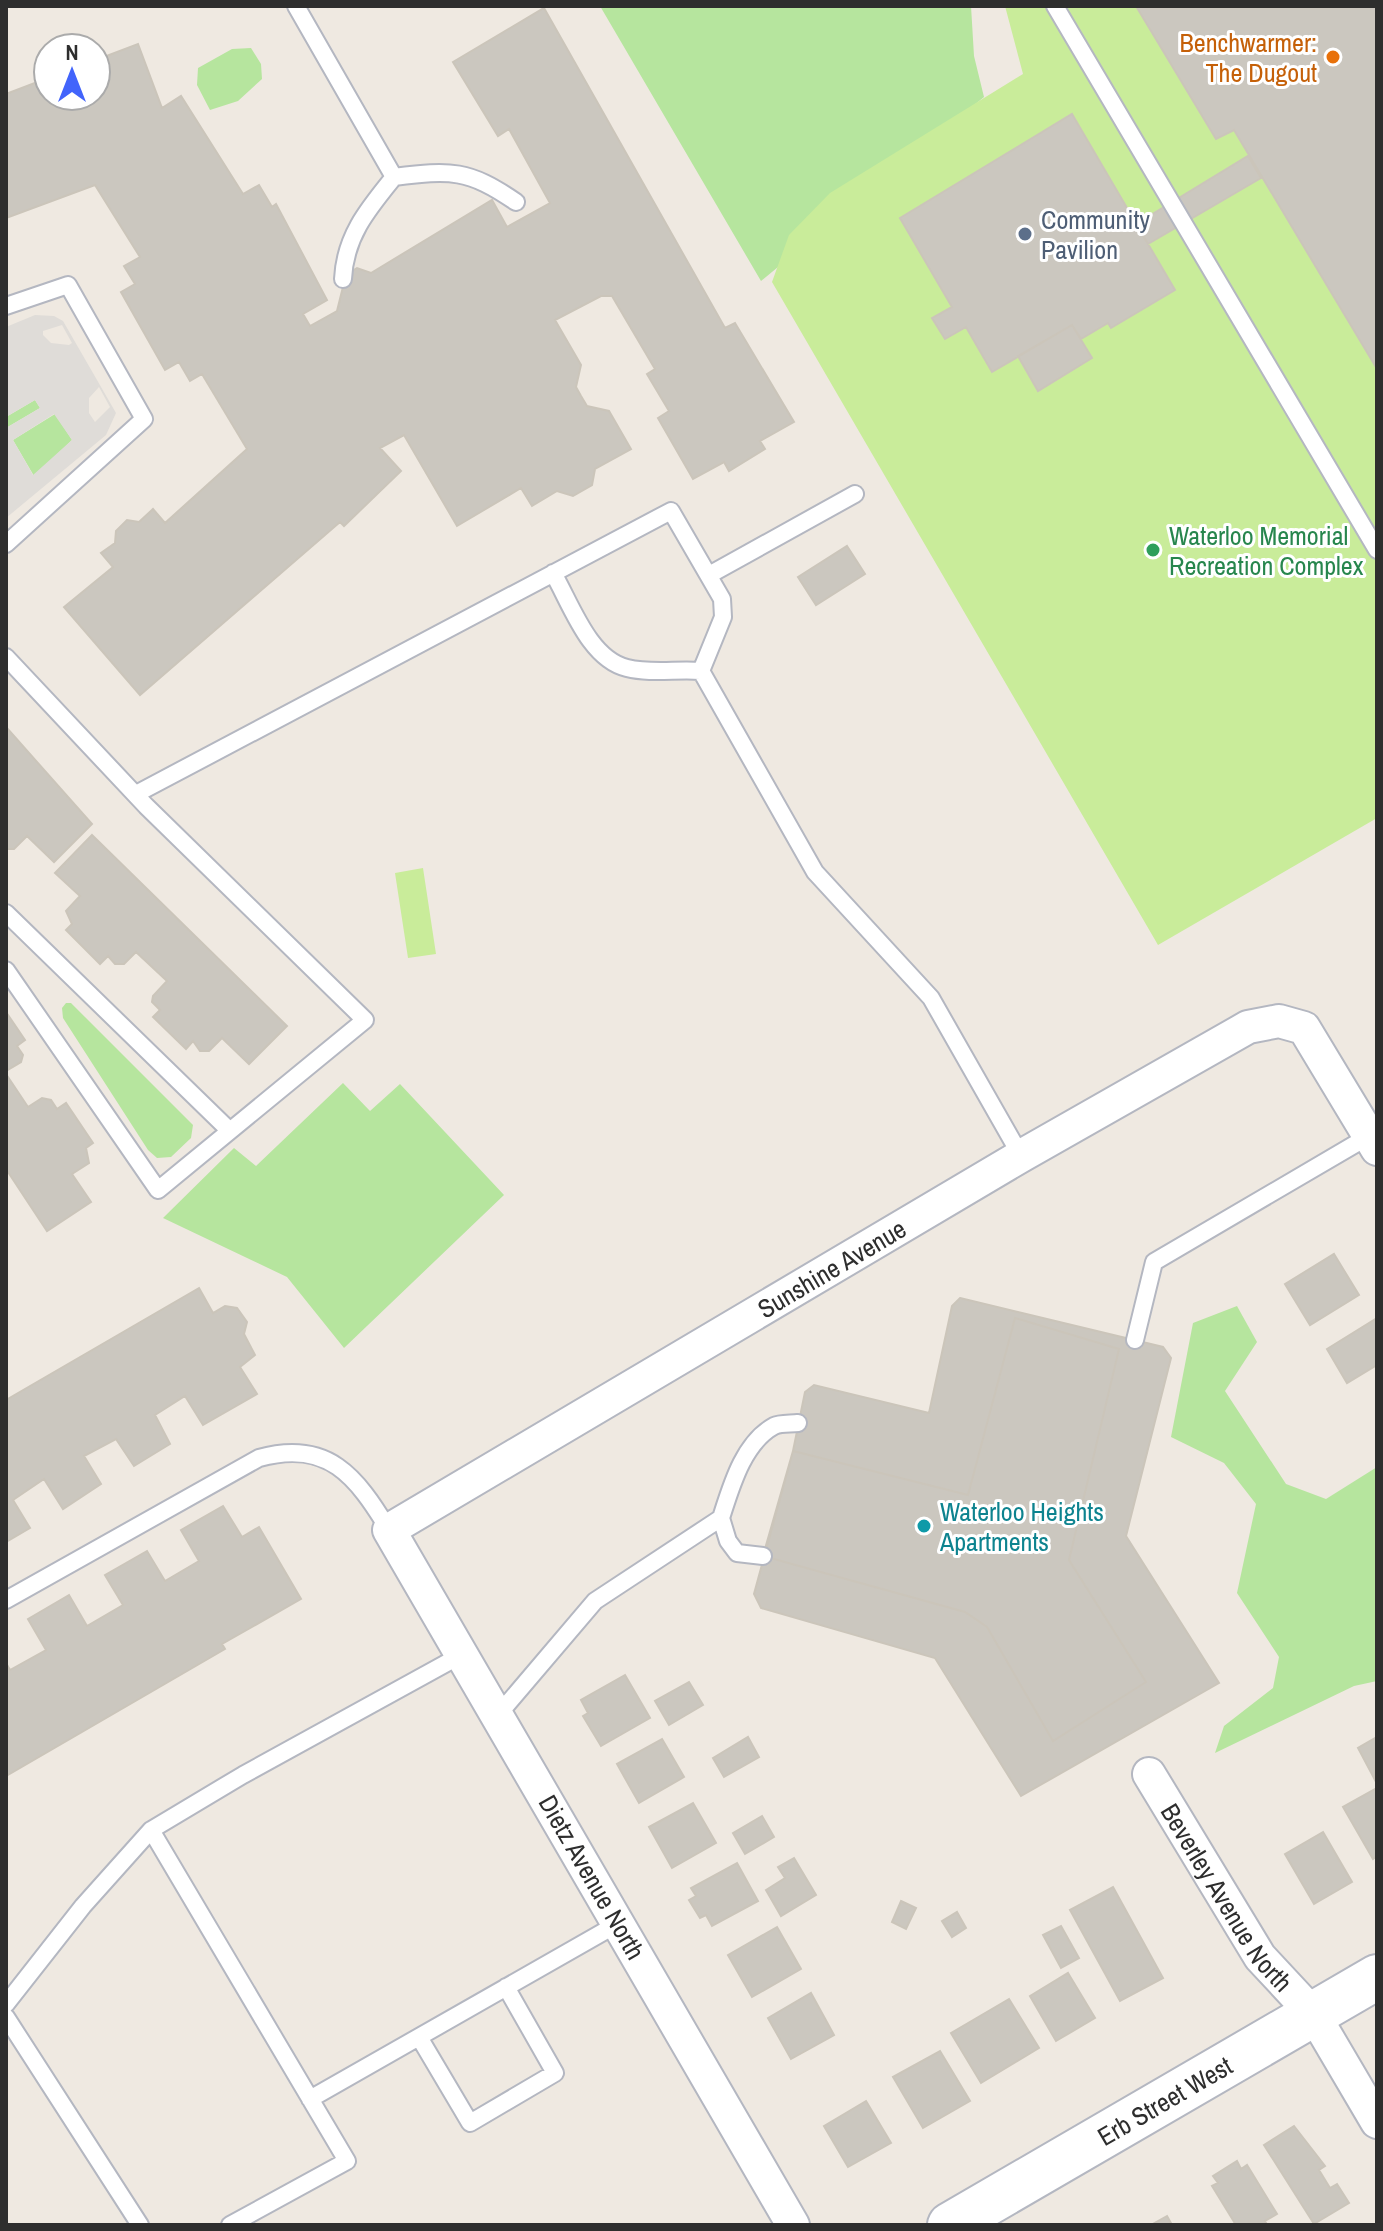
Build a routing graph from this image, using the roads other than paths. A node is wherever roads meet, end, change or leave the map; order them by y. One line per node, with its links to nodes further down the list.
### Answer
1 (296, 6): 3 (lane)
2 (1055, 6): 9 (lane)
3 (394, 177): 4 (lane); 5 (lane)
4 (516, 202)
5 (343, 279)
6 (6, 306): 8 (lane)
7 (855, 494): 11 (lane)
8 (6, 544)
9 (1377, 550)
10 (553, 573): 11 (lane); 13 (lane); 14 (lane)
11 (709, 575): 13 (lane)
12 (6, 657): 14 (lane)
13 (701, 671): 19 (lane)
14 (136, 794): 17 (lane)
15 (6, 913): 17 (lane)
16 (6, 970): 17 (lane)
17 (230, 1131)
18 (1373, 1142): 19 (street, Sunshine Avenue); 20 (lane)
19 (1021, 1156): 23 (street, Sunshine Avenue)
20 (1135, 1340)
21 (798, 1423): 22 (lane)
22 (721, 1518): 24 (lane); 27 (lane)
23 (389, 1530): 25 (lane); 26 (street, Dietz Avenue North)
24 (763, 1556)
25 (6, 1600)
26 (463, 1654): 27 (street, Dietz Avenue North); 29 (lane)
27 (498, 1715): 30 (street, Dietz Avenue North)
28 (1149, 1774): 34 (street, Beverley Avenue North)
29 (151, 1830): 33 (lane); 37 (lane)
30 (619, 1923): 32 (lane); 41 (street, Dietz Avenue North)
31 (1377, 1977): 34 (main road, Erb Street West)
32 (506, 1987): 36 (lane); 36 (lane)
33 (6, 2004)
34 (1314, 2015): 38 (street, Beverley Avenue North); 42 (main road, Erb Street West)
35 (6, 2017): 39 (lane)
36 (419, 2037): 37 (lane)
37 (310, 2099): 40 (lane)
38 (1377, 2122)
39 (140, 2225)
40 (230, 2225)
41 (793, 2225)
42 (950, 2225)

